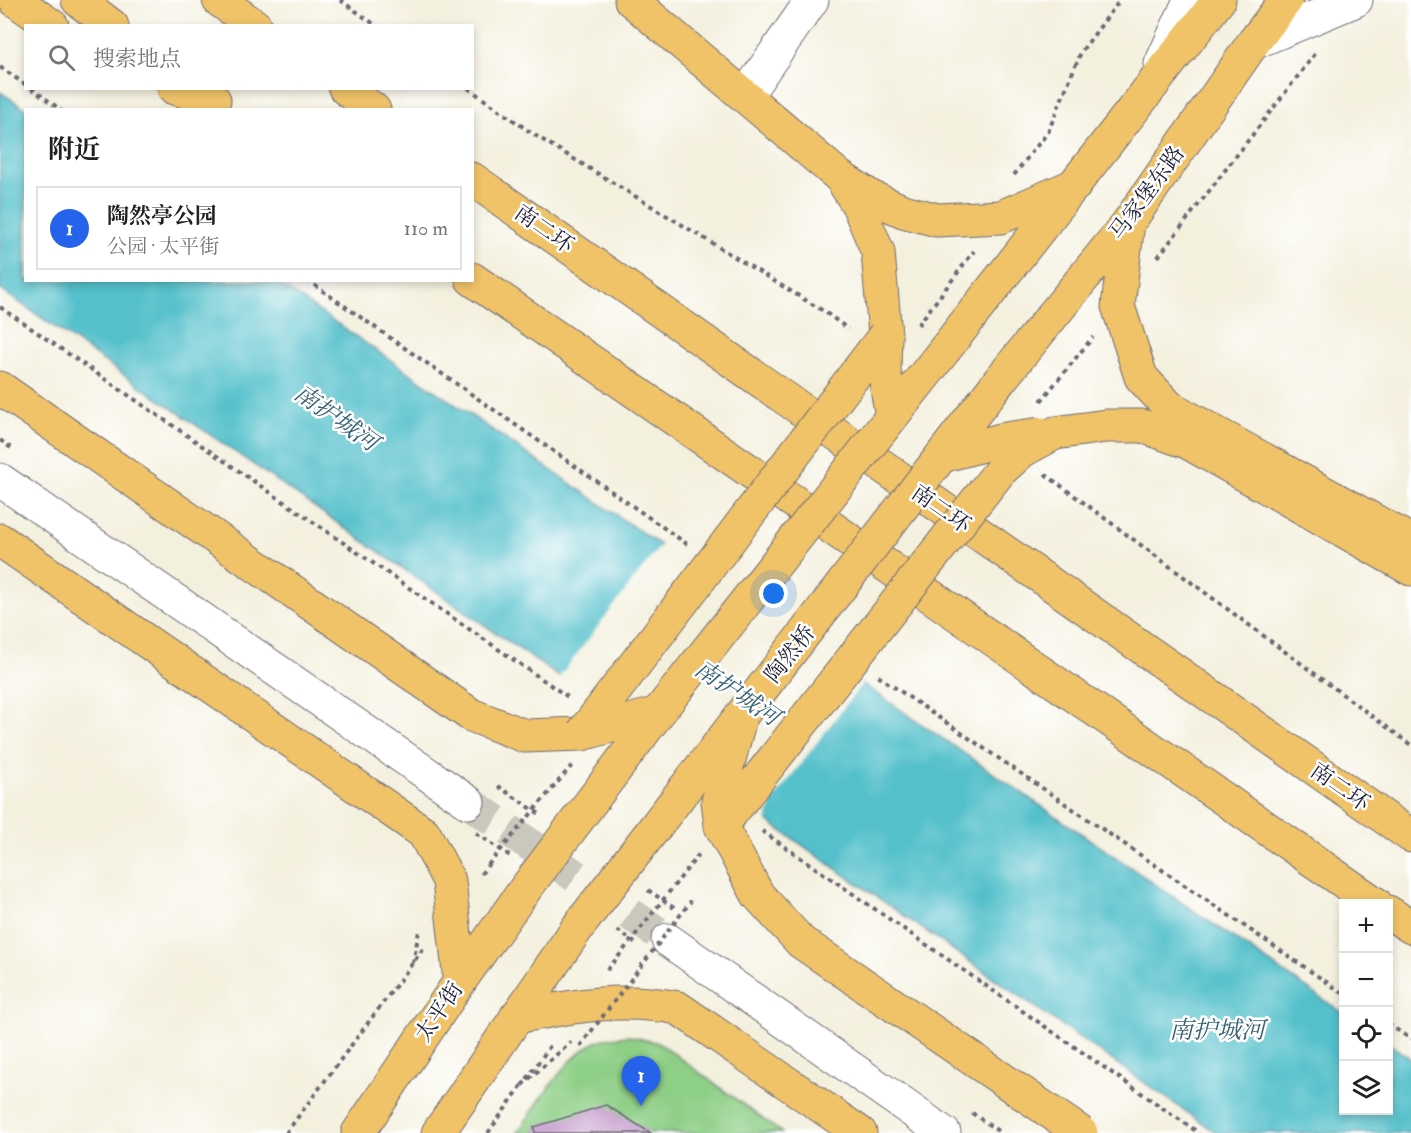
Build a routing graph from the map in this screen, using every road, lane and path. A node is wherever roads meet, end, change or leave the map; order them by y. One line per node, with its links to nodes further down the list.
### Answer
1 (15, 0): 14 (main road)
2 (78, 0): 15 (main road)
3 (219, 0): 16 (main road)
4 (227, 0): 17 (street)
5 (239, 0): 18 (main road)
6 (340, 0): 19 (path)
7 (631, 0): 28 (main road)
8 (812, 0): 28 (street)
9 (1120, 0): 35 (path)
10 (1190, 0): 27 (street)
11 (1219, 0): 27 (main road)
12 (1286, 0): 20 (main road, 马家堡东路)
13 (1356, 0): 20 (street)
14 (49, 24)
15 (109, 24)
16 (253, 24)
17 (254, 24)
18 (255, 24)
19 (374, 24)
20 (1253, 43): 36 (main road, 马家堡东路)
21 (1321, 46): 37 (path)
22 (0, 67): 23 (path)
23 (24, 84)
24 (34, 90): 30 (path)
25 (181, 90): 29 (main road)
26 (348, 90): 31 (main road)
27 (1149, 91): 34 (main road)
28 (746, 95): 32 (main road)
29 (213, 99)
30 (58, 108)
31 (371, 108)
32 (840, 177): 35 (main road); 41 (main road)
33 (474, 180): 61 (main road, 南二环)
34 (1075, 185): 35 (main road); 45 (main road, bridge)
35 (991, 219): 40 (path)
36 (1128, 223): 39 (main road); 42 (main road, 马家堡东路)
37 (1152, 265)
38 (474, 280): 63 (main road)
39 (1118, 306): 44 (path); 52 (main road)
40 (918, 325)
41 (885, 334): 45 (main road, bridge); 56 (main road, bridge)
42 (1000, 381): 49 (main road, 陶然桥, bridge)
43 (0, 388): 56 (main road)
44 (1040, 402)
45 (892, 417): 54 (main road, bridge)
46 (1055, 433): 49 (main road, bridge); 53 (main road); 60 (main road, bridge)
47 (0, 440): 48 (path)
48 (20, 453)
49 (945, 455): 55 (main road, 陶然桥, bridge)
50 (0, 480): 58 (street)
51 (0, 540): 65 (main road)
52 (1411, 541)
53 (1411, 569)
54 (658, 713): 56 (main road, bridge); 70 (main road, 太平街, bridge)
55 (740, 718): 60 (main road, bridge); 71 (main road, 陶然桥, bridge)
56 (582, 734)
57 (496, 785): 59 (path)
58 (468, 802)
59 (545, 818)
60 (721, 826): 69 (path, bridge); 83 (main road, bridge)
61 (1411, 836)
62 (642, 885): 68 (path)
63 (1370, 899)
64 (691, 901): 75 (path, bridge)
65 (451, 912): 70 (main road); 78 (path)
66 (1393, 915): 67 (main road)
67 (1411, 927)
68 (679, 929): 77 (street)
69 (618, 957)
70 (460, 981): 79 (main road, 太平街)
71 (516, 1017): 80 (main road); 81 (main road)
72 (609, 1021): 76 (path)
73 (1393, 1027): 74 (path)
74 (1411, 1040)
75 (580, 1046)
76 (522, 1085)
77 (953, 1120): 82 (path)
78 (286, 1133)
79 (358, 1133)
80 (438, 1133)
81 (860, 1133)
82 (1000, 1133)
83 (1081, 1133)

